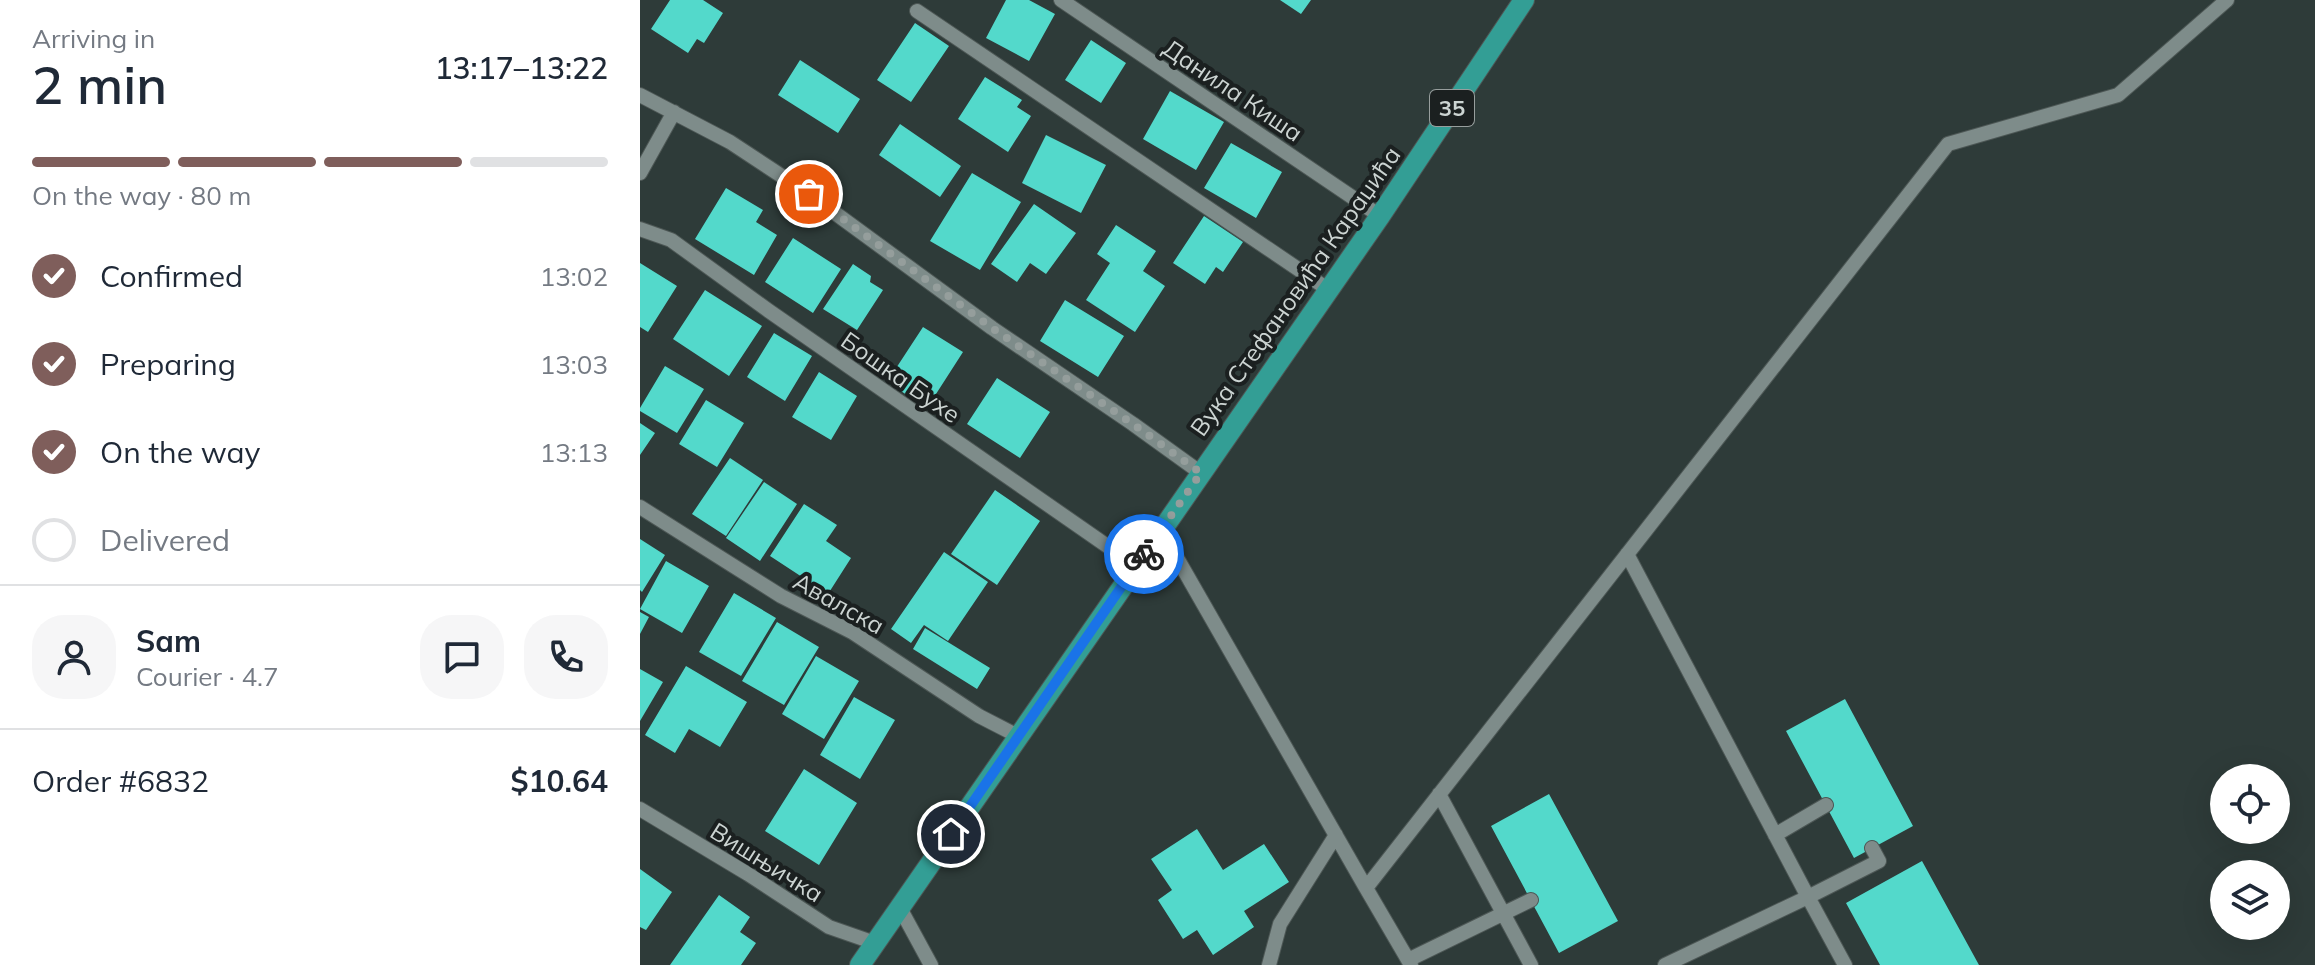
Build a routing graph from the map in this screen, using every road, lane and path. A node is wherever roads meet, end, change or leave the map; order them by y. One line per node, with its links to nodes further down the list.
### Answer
1 (1061, 0): 8 (street, Данила Киша)
2 (1524, 0): 8 (main road, Вука Стефановића Караџића / 35)
3 (2227, 0): 14 (street)
4 (917, 11): 10 (street)
5 (640, 95): 6 (street)
6 (674, 112): 7 (street); 11 (street)
7 (640, 173)
8 (1380, 216): 10 (main road, Вука Стефановића Караџића / 35)
9 (640, 229): 15 (street, Бошка Бухе)
10 (1329, 290): 11 (main road, Вука Стефановића Караџића / 35)
11 (1201, 473): 13 (main road, Вука Стефановића Караџића / 35)
12 (640, 507): 16 (street, Авалска)
13 (1161, 530): 15 (main road, Вука Стефановића Караџића / 35); 20 (street)
14 (1627, 554): 17 (street); 21 (street)
15 (1136, 566): 16 (main road, Вука Стефановића Караџића / 35)
16 (1018, 736): 26 (main road, Вука Стефановића Караџића / 35)
17 (1439, 794): 23 (street); 27 (street)
18 (1826, 805): 21 (street)
19 (640, 809): 28 (street, Вишњичка)
20 (1336, 835): 23 (street); 32 (street)
21 (1775, 835): 24 (street)
22 (1872, 848): 24 (street)
23 (1366, 888): 29 (street)
24 (1808, 897): 34 (street); 35 (street)
25 (1531, 900): 27 (street)
26 (900, 908): 28 (main road, Вука Стефановића Караџића / 35); 31 (street)
27 (1503, 914): 29 (street); 33 (street)
28 (875, 943): 30 (main road, Вука Стефановића Караџића / 35)
29 (1410, 962)
30 (860, 965)
31 (931, 965)
32 (1269, 965)
33 (1531, 965)
34 (1665, 965)
35 (1845, 965)

